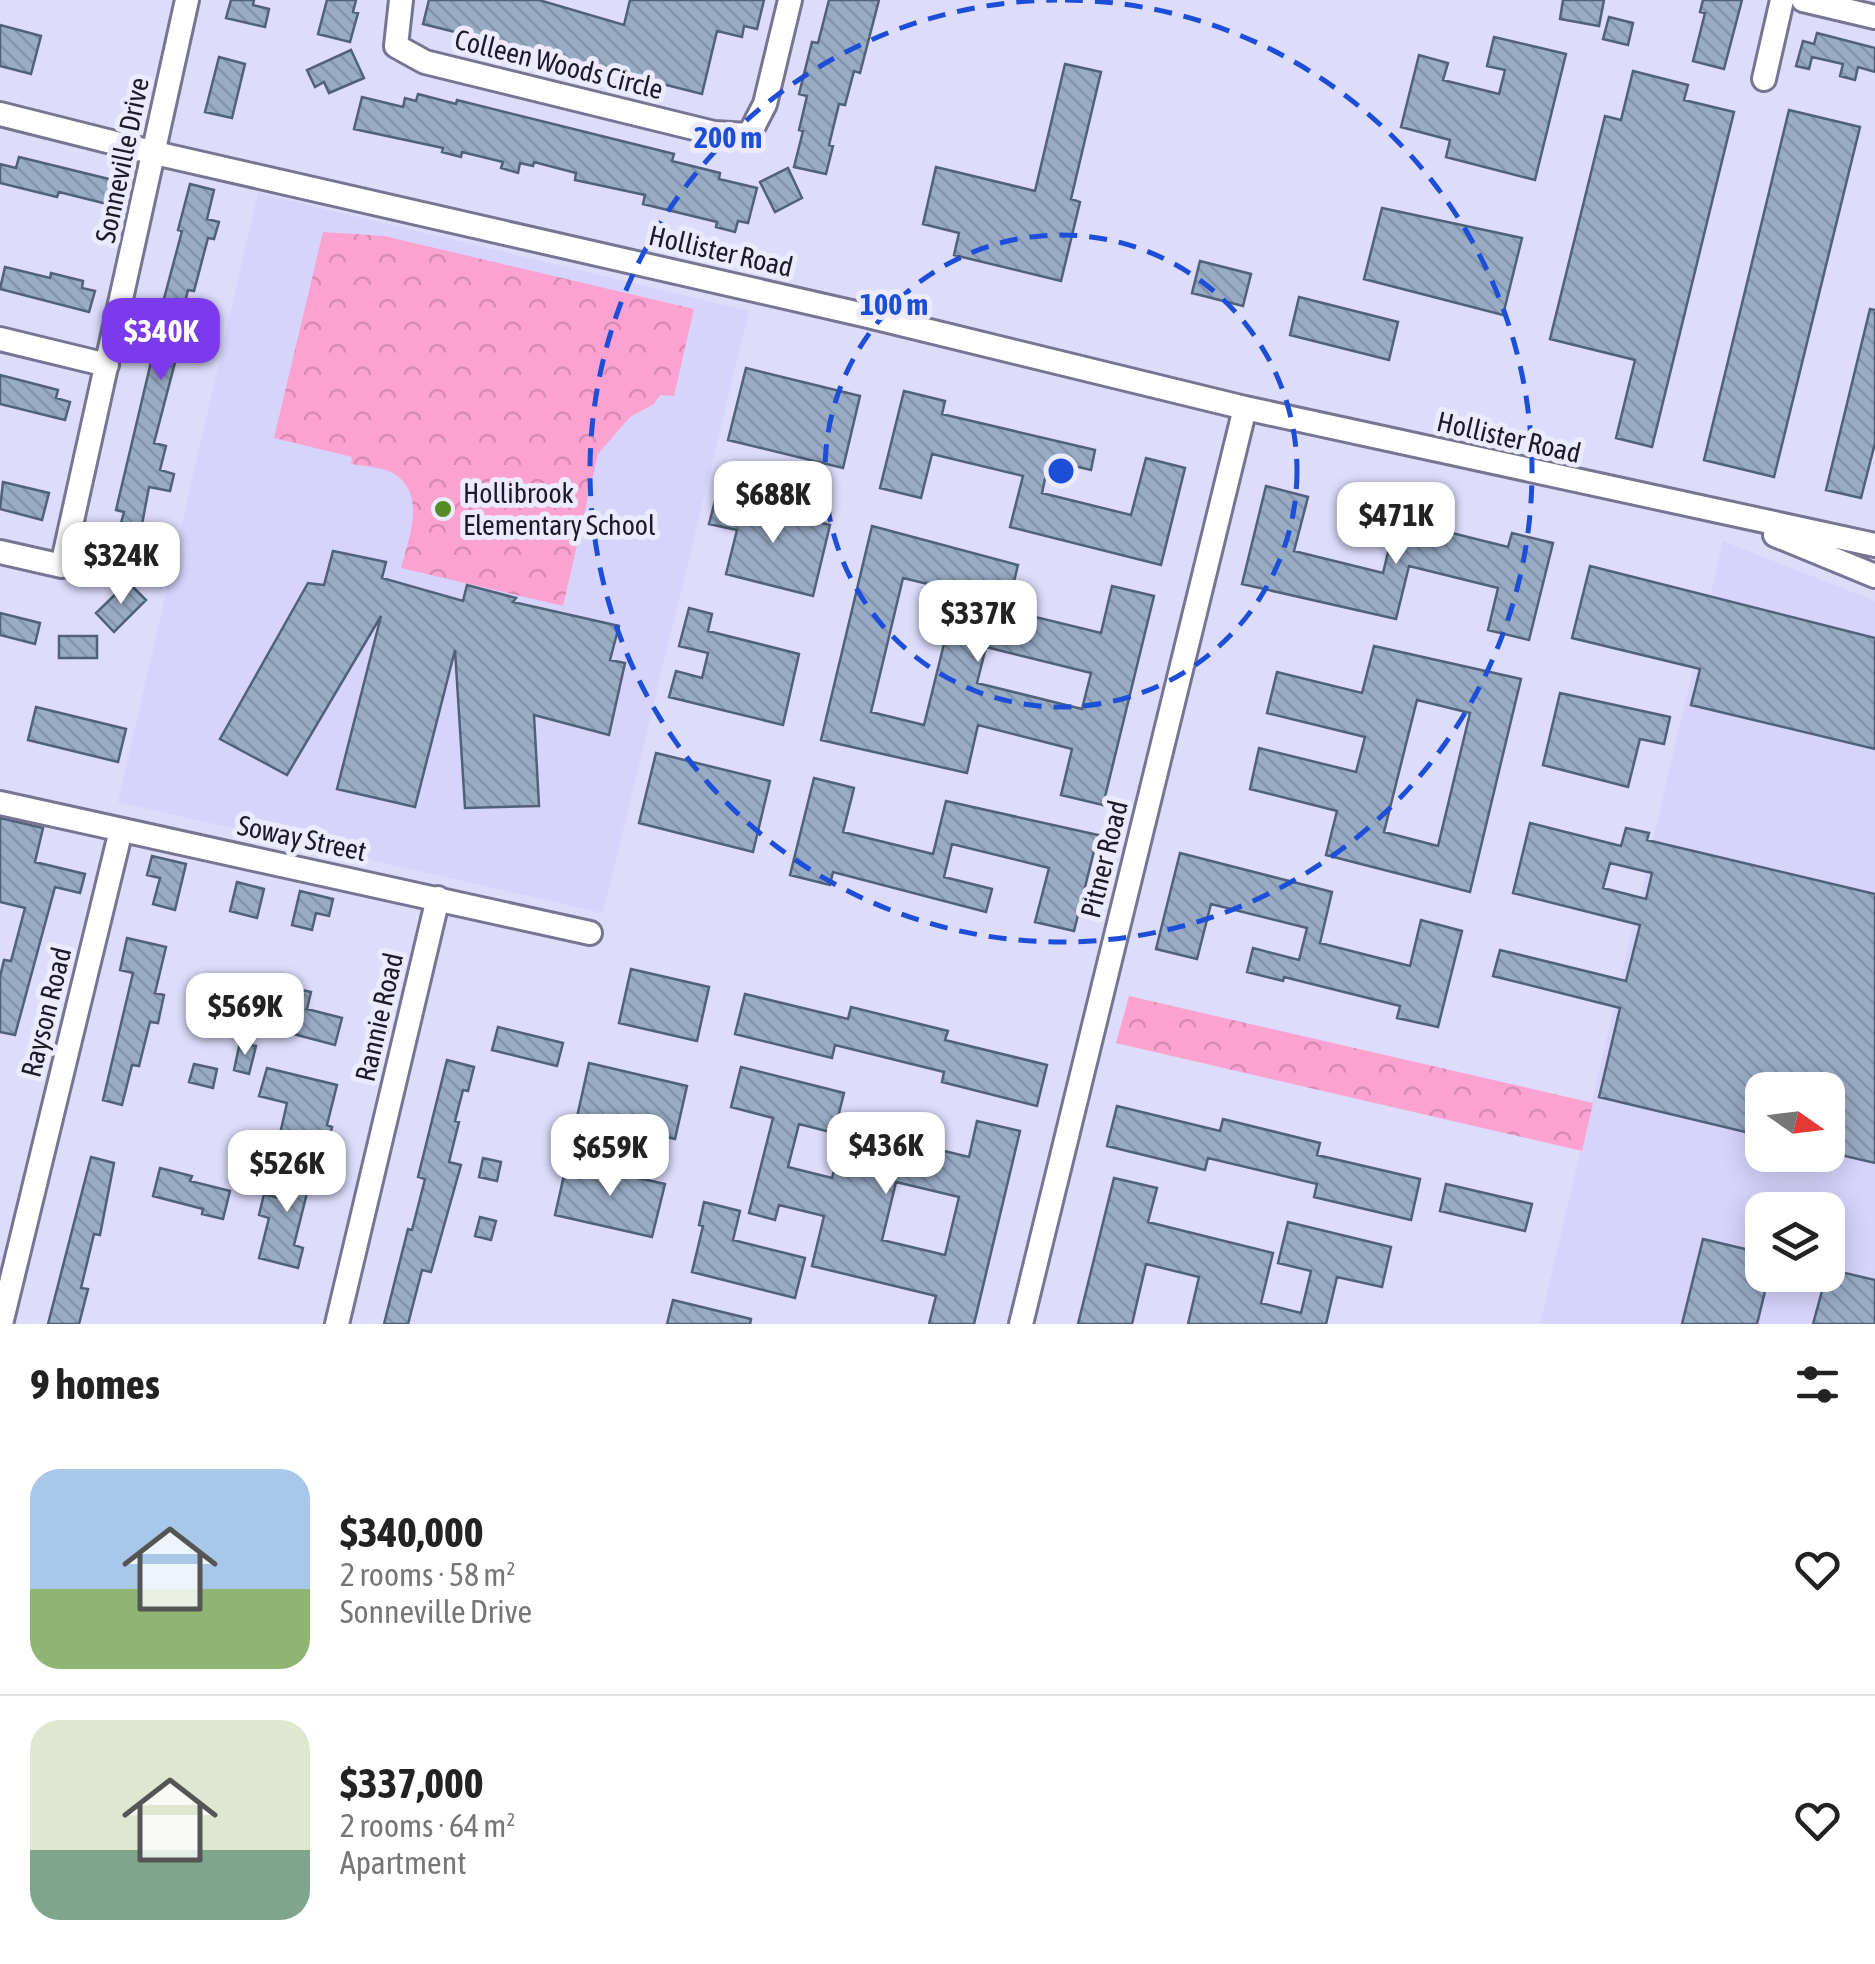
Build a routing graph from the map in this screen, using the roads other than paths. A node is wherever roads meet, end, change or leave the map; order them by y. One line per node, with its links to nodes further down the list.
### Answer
1 (188, 0): 9 (street, Sonneville Drive)
2 (401, 0): 3 (street, Colleen Woods Circle)
3 (790, 0)
4 (1782, 0): 7 (street)
5 (1803, 0): 6 (street)
6 (1875, 17)
7 (1764, 79)
8 (0, 114): 9 (street, Hollister Road)
9 (155, 153): 11 (street, Sonneville Drive); 12 (street, Hollister Road)
10 (0, 339): 11 (street)
11 (107, 366): 15 (street, Sonneville Drive)
12 (1244, 408): 13 (street, Hollister Road); 23 (street, Pitner Road)
13 (1720, 514): 14 (street, Hollister Road); 16 (street, Hollister Road)
14 (1875, 546)
15 (0, 552)
16 (1875, 576)
17 (0, 803): 18 (street, Soway Street)
18 (121, 830): 19 (street, Soway Street); 21 (street, Rayson Road)
19 (438, 898): 20 (street, Soway Street); 22 (street, Rannie Road)
20 (590, 933)
21 (1, 1324)
22 (336, 1324)
23 (1021, 1324)

